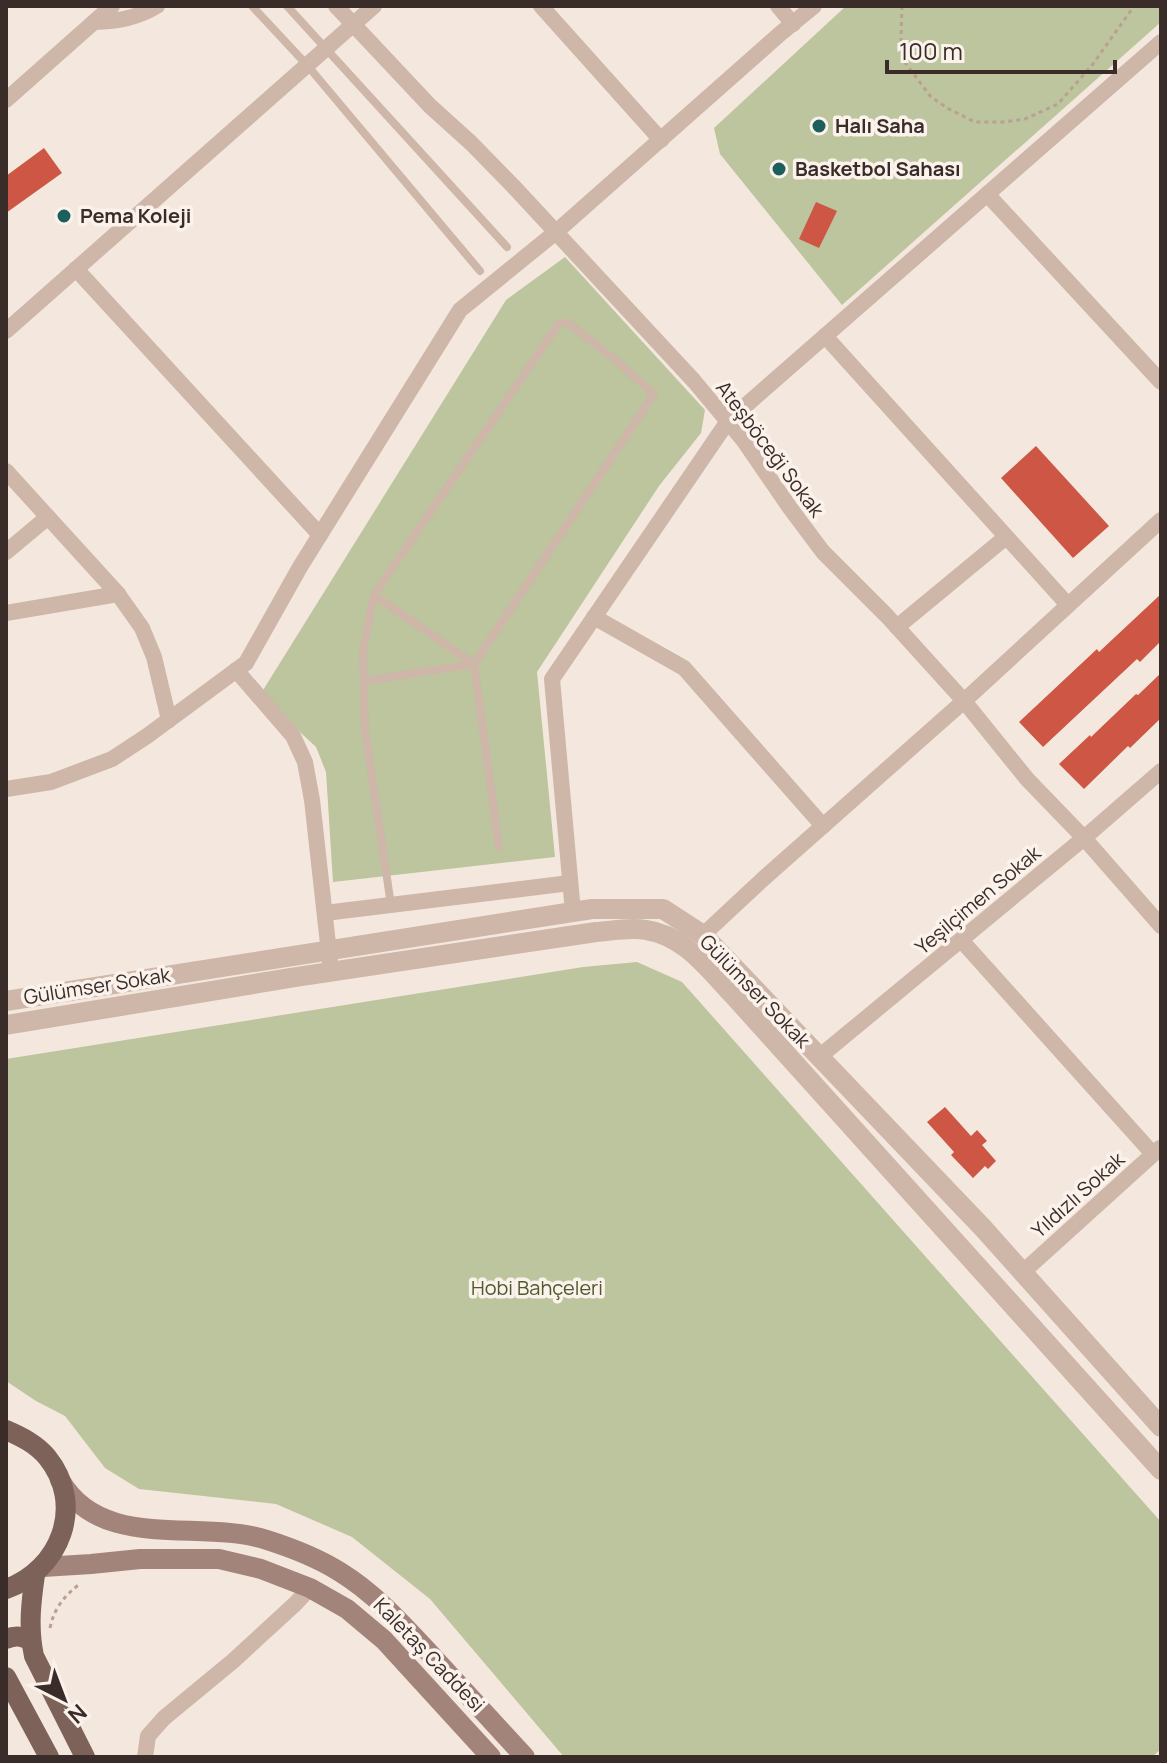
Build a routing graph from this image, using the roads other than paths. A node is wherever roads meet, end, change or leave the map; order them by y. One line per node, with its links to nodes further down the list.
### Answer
1 (112, 6): 10 (street)
2 (157, 6): 10 (street)
3 (252, 6): 15 (lane)
4 (287, 6): 14 (lane)
5 (336, 6): 11 (street, Ateşböceği Sokak)
6 (374, 6): 11 (street)
7 (541, 6): 17 (street)
8 (778, 6): 12 (street)
9 (814, 6): 12 (street)
10 (96, 14): 16 (street)
11 (352, 24): 14 (street); 19 (street, Ateşböceği Sokak)
12 (793, 24): 17 (street)
13 (1161, 42): 18 (street)
14 (325, 48): 15 (street); 20 (lane)
15 (307, 65): 21 (street); 22 (lane)
16 (6, 100)
17 (661, 140): 19 (street)
18 (987, 194): 24 (street); 25 (street)
19 (556, 232): 26 (street, Ateşböceği Sokak); 30 (street)
20 (507, 247)
21 (76, 269): 23 (street); 30 (street)
22 (480, 271)
23 (6, 331)
24 (825, 336): 26 (street); 31 (street)
25 (1161, 382)
26 (728, 421): 37 (street); 38 (street, Ateşböceği Sokak)
27 (6, 471): 28 (street)
28 (48, 517): 32 (street); 33 (street)
29 (1161, 520): 35 (street)
30 (320, 535): 40 (street)
31 (1006, 537): 35 (street); 38 (street)
32 (6, 552)
33 (118, 594): 36 (street); 43 (street)
34 (374, 595): 39 (lane); 39 (lane); 41 (lane)
35 (1068, 605): 42 (street)
36 (6, 613)
37 (594, 617): 46 (street); 49 (street)
38 (897, 627): 42 (street, Ateşböceği Sokak)
39 (474, 664): 41 (lane); 48 (lane)
40 (236, 670): 43 (street); 52 (street)
41 (364, 681): 50 (lane)
42 (964, 701): 46 (street); 47 (street, Ateşböceği Sokak)
43 (169, 720): 45 (street)
44 (1161, 771): 47 (street, Yeşilçimen Sokak)
45 (6, 789)
46 (823, 826): 54 (street)
47 (1084, 838): 53 (street, Ateşböceği Sokak); 55 (street, Yeşilçimen Sokak)
48 (499, 847)
49 (570, 883): 50 (street); 51 (street)
50 (391, 905): 52 (street)
51 (573, 912): 54 (street, Gülümser Sokak); 56 (street, Gülümser Sokak)
52 (325, 913): 56 (street)
53 (1161, 926)
54 (703, 935): 60 (street, Gülümser Sokak)
55 (961, 940): 60 (street, Yeşilçimen Sokak); 61 (street)
56 (329, 950): 57 (street); 58 (street, Gülümser Sokak)
57 (331, 972): 59 (street); 65 (street)
58 (6, 1001)
59 (6, 1025)
60 (819, 1057): 62 (street, Gülümser Sokak)
61 (1157, 1150): 62 (street, Yıldızlı Sokak)
62 (1023, 1272): 63 (street, Gülümser Sokak)
63 (1159, 1420)
64 (6, 1430): 66 (main road)
65 (1161, 1470)
66 (60, 1479): 67 (main road); 77 (main road, Kaletaş Caddesi)
67 (39, 1571): 68 (main road, Kaletaş Caddesi); 69 (main road); 71 (main road)
68 (310, 1588): 75 (street); 76 (main road, Kaletaş Caddesi)
69 (6, 1589)
70 (6, 1639): 71 (main road)
71 (31, 1641): 74 (main road)
72 (6, 1677): 73 (main road)
73 (49, 1757)
74 (85, 1757)
75 (145, 1757)
76 (491, 1757)
77 (525, 1757)

